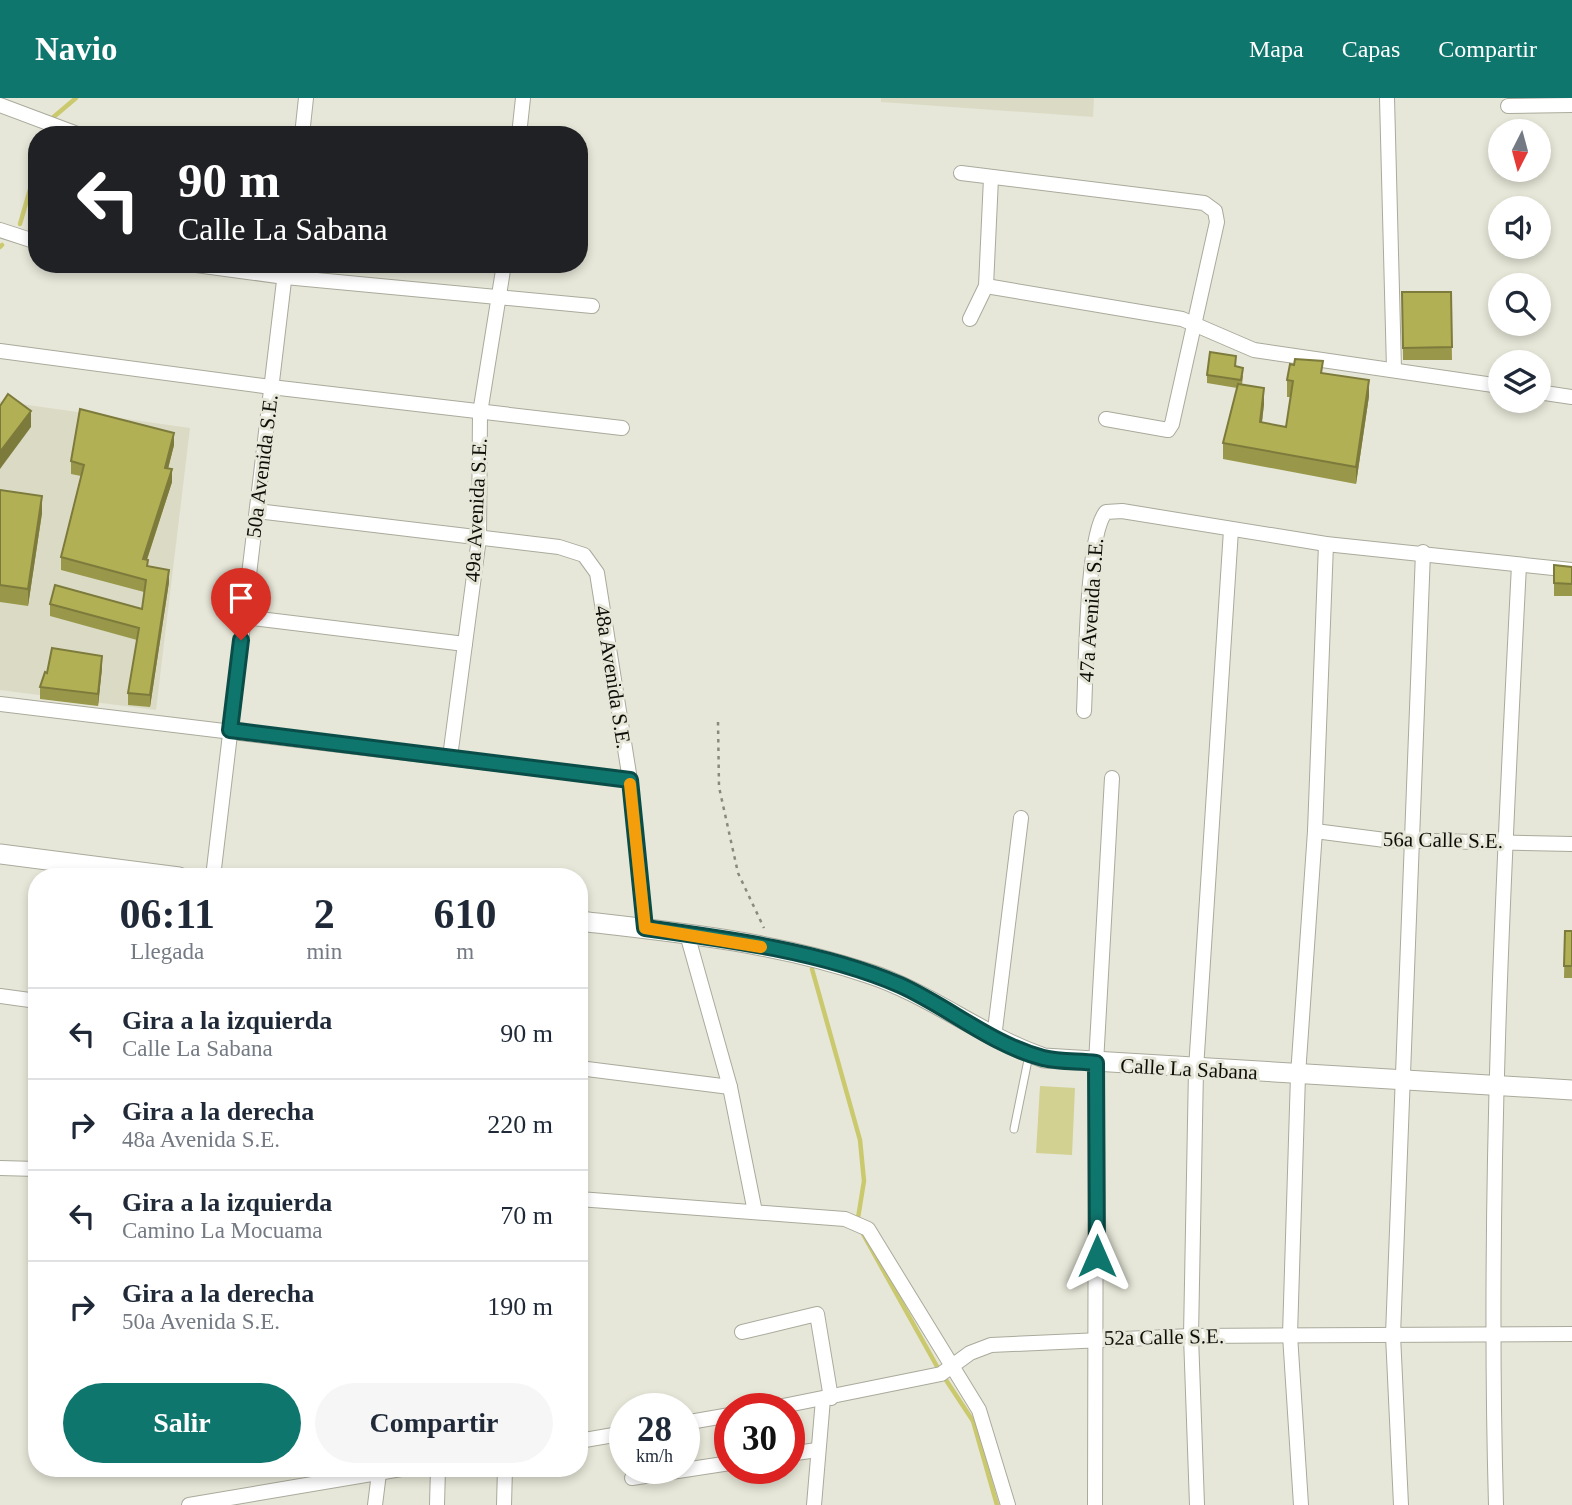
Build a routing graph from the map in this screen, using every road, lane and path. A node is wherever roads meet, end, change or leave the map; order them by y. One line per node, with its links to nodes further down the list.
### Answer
1 (306, 98): 8 (street)
2 (523, 98): 9 (street)
3 (1387, 98): 23 (street)
4 (0, 105): 7 (street)
5 (1572, 105): 6 (street)
6 (1508, 106)
7 (56, 126)
8 (303, 126)
9 (520, 126)
10 (961, 173): 11 (street)
11 (991, 178): 17 (street); 21 (street)
12 (0, 230): 13 (street)
13 (28, 239)
14 (285, 273): 25 (street, 50a Avenida S.E.)
15 (300, 273): 18 (street)
16 (503, 273): 18 (street, 49a Avenida S.E.)
17 (986, 286): 20 (street); 21 (street)
18 (500, 299): 19 (street); 28 (street, 49a Avenida S.E.)
19 (592, 306)
20 (971, 319)
21 (1195, 324): 23 (street); 29 (street)
22 (0, 351): 25 (street)
23 (1394, 369): 24 (street)
24 (1488, 384)
25 (271, 387): 28 (street); 31 (street, 50a Avenida S.E.)
26 (1551, 394): 27 (street)
27 (1572, 397)
28 (480, 413): 30 (street); 33 (street, 49a Avenida S.E.)
29 (1105, 419)
30 (622, 428)
31 (257, 511): 33 (street); 38 (street, 50a Avenida S.E.)
32 (1231, 530): 34 (street); 41 (street, 47a Avenida S.E.); 65 (street)
33 (479, 538): 39 (street, 49a Avenida S.E.); 46 (street, 48a Avenida S.E.)
34 (1326, 544): 35 (street); 48 (street)
35 (1423, 552): 36 (street); 49 (street)
36 (1519, 565): 37 (street); 50 (street)
37 (1572, 569)
38 (244, 617): 39 (street); 43 (street, 50a Avenida S.E.)
39 (465, 644): 44 (street, 49a Avenida S.E.)
40 (0, 704): 43 (street)
41 (1084, 711)
42 (718, 722): 58 (path)
43 (230, 730): 44 (street); 54 (street, 50a Avenida S.E.)
44 (450, 757): 46 (street)
45 (1112, 778): 63 (street)
46 (630, 780): 56 (street, 48a Avenida S.E.)
47 (1021, 818): 61 (street)
48 (1315, 831): 49 (street, 56a Calle S.E.); 66 (street)
49 (1411, 841): 50 (street, 56a Calle S.E.); 67 (street)
50 (1505, 842): 51 (street, 56a Calle S.E.); 68 (street)
51 (1572, 844)
52 (0, 854): 53 (street)
53 (109, 868)
54 (214, 868)
55 (588, 922): 56 (street, Calle La Sabana)
56 (645, 928): 57 (street, Calle La Sabana)
57 (687, 934): 58 (street, Calle La Sabana); 69 (street)
58 (775, 950): 61 (street, Calle La Sabana)
59 (0, 996): 60 (street)
60 (28, 1000)
61 (994, 1038): 62 (street, Calle La Sabana)
62 (1030, 1053): 63 (street, Calle La Sabana); 71 (lane)
63 (1096, 1063): 65 (street, Calle La Sabana); 82 (street)
64 (588, 1069): 69 (street)
65 (1196, 1069): 66 (street, Calle La Sabana); 81 (street)
66 (1298, 1075): 67 (street, Calle La Sabana); 79 (street)
67 (1405, 1081): 68 (street, Calle La Sabana); 80 (street)
68 (1494, 1086): 70 (street, Calle La Sabana); 77 (street)
69 (730, 1087): 75 (street)
70 (1572, 1090)
71 (1014, 1129)
72 (0, 1168): 73 (street)
73 (28, 1169)
74 (588, 1200): 75 (street)
75 (755, 1212): 83 (street)
76 (742, 1332): 84 (street)
77 (1491, 1334): 78 (street, 52a Calle S.E.); 80 (street, 52a Calle S.E.); 105 (street)
78 (1572, 1334)
79 (1290, 1335): 80 (street, 52a Calle S.E.); 81 (street, 52a Calle S.E.); 103 (street)
80 (1393, 1335): 104 (street)
81 (1191, 1336): 82 (street, 52a Calle S.E.); 102 (street)
82 (1097, 1339): 83 (street, 52a Calle S.E.); 101 (street)
83 (952, 1369): 84 (street, 52a Calle S.E.); 100 (street)
84 (827, 1399): 85 (street, 52a Calle S.E.); 88 (street)
85 (805, 1403)
86 (609, 1436): 87 (street)
87 (588, 1439)
88 (817, 1450): 89 (street); 99 (street)
89 (805, 1452)
90 (361, 1477): 94 (street)
91 (378, 1477): 96 (street)
92 (438, 1477): 97 (street)
93 (505, 1477): 98 (street)
94 (261, 1499): 95 (street)
95 (189, 1505)
96 (375, 1505)
97 (437, 1505)
98 (504, 1505)
99 (814, 1505)
100 (1008, 1505)
101 (1095, 1505)
102 (1197, 1505)
103 (1301, 1505)
104 (1401, 1505)
105 (1496, 1505)

